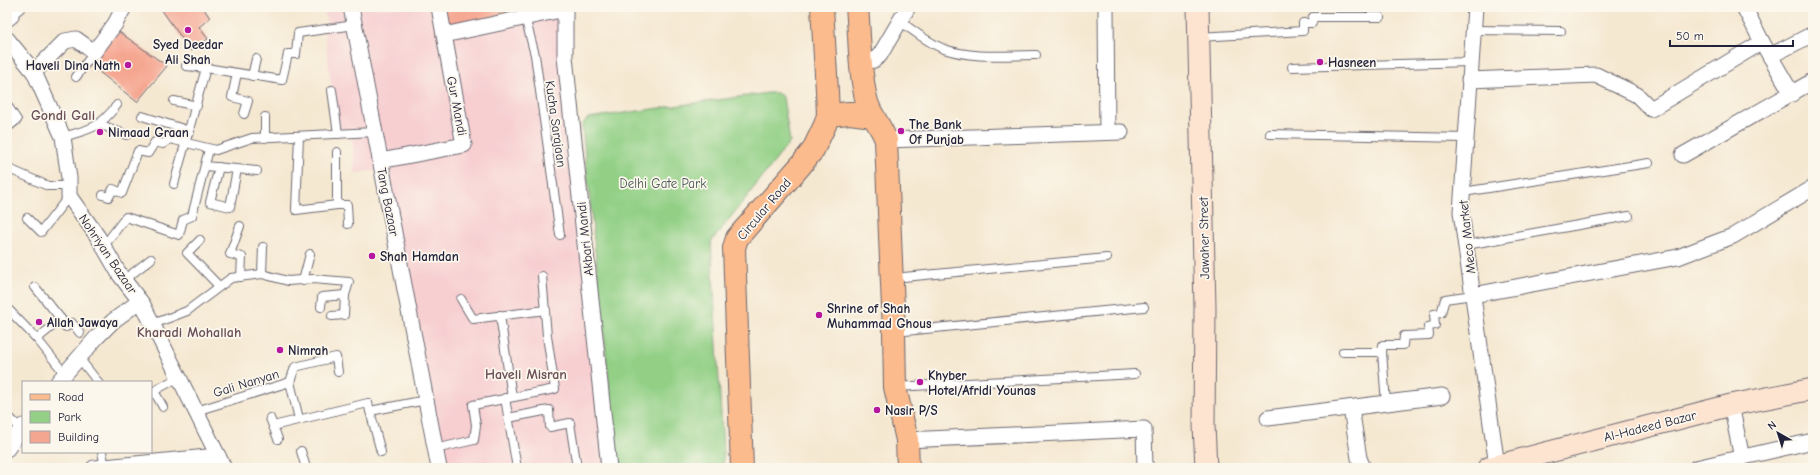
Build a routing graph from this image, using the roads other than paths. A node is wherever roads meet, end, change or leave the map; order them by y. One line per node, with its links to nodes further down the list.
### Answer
1 (124, 7): 23 (street)
2 (351, 7): 15 (street, Tang Bazaar)
3 (439, 7): 19 (street, Gur Mandi)
4 (822, 7): 45 (main road, Circular Road)
5 (857, 7): 27 (main road)
6 (908, 7): 14 (street)
7 (1106, 7): 60 (street)
8 (1198, 7): 20 (street, Jawaher Street)
9 (1475, 7): 16 (street, Meco Market)
10 (1744, 7): 22 (street)
11 (565, 8): 12 (street); 158 (street, Akbari Mandi)
12 (525, 17): 19 (street); 83 (lane, Kucha Sarajaan)
13 (1380, 17): 20 (lane)
14 (900, 21): 24 (lane); 27 (street)
15 (354, 25): 34 (lane); 52 (street, Tang Bazaar)
16 (1473, 30): 17 (lane); 28 (street, Meco Market)
17 (1562, 31)
18 (1813, 34): 25 (street)
19 (444, 35): 65 (street, Gur Mandi)
20 (1199, 37): 162 (street, Jawaher Street)
21 (7, 39): 32 (street, Nohriyan Bazaar)
22 (1762, 42): 25 (street); 36 (street)
23 (94, 52): 32 (street); 35 (lane)
24 (1036, 55)
25 (1770, 56): 39 (street)
26 (256, 59): 34 (lane)
27 (862, 62): 47 (main road)
28 (1471, 62): 30 (lane); 36 (street, Meco Market)
29 (186, 66): 31 (lane)
30 (1292, 67)
31 (206, 68): 33 (lane); 43 (lane)
32 (34, 72): 57 (street, Nohriyan Bazaar)
33 (237, 73): 34 (lane); 44 (lane)
34 (252, 76)
35 (76, 77)
36 (1469, 80): 59 (street, Meco Market)
37 (1813, 81): 39 (street)
38 (332, 90): 53 (lane)
39 (1792, 94): 64 (street)
40 (174, 101): 43 (lane)
41 (7, 105): 50 (lane)
42 (117, 105): 49 (lane)
43 (197, 106): 51 (lane)
44 (244, 114)
45 (828, 114): 47 (main road); 159 (main road, Circular Road)
46 (142, 116): 51 (lane)
47 (873, 116): 60 (main road)
48 (265, 117): 58 (lane)
49 (99, 124): 55 (lane); 57 (lane)
50 (7, 128)
51 (190, 131): 61 (lane)
52 (375, 132): 53 (lane); 65 (street, Tang Bazaar)
53 (338, 134): 56 (lane)
54 (1270, 134): 59 (lane)
55 (128, 135)
56 (299, 136): 58 (lane); 78 (lane)
57 (63, 137): 75 (street, Nohriyan Bazaar)
58 (265, 138): 62 (lane)
59 (1466, 138): 76 (street, Meco Market)
60 (886, 140): 94 (main road)
61 (187, 142): 62 (lane); 73 (lane); 77 (lane)
62 (209, 149): 67 (lane)
63 (337, 152): 78 (lane)
64 (1682, 155)
65 (380, 161): 127 (street, Tang Bazaar)
66 (1650, 163): 76 (lane)
67 (205, 166): 69 (lane); 86 (lane)
68 (8, 167): 72 (lane); 75 (lane)
69 (219, 167): 70 (lane); 70 (lane)
70 (237, 169): 71 (lane)
71 (258, 171)
72 (7, 178)
73 (174, 184)
74 (1813, 188): 100 (street)
75 (69, 191): 80 (lane); 86 (street, Nohriyan Bazaar)
76 (1463, 192): 85 (street, Meco Market)
77 (103, 195)
78 (337, 205): 81 (lane)
79 (1629, 216): 85 (lane)
80 (26, 218)
81 (348, 224)
82 (240, 226): 93 (lane)
83 (560, 235)
84 (200, 240): 97 (lane)
85 (1466, 245): 100 (street, Meco Market)
86 (103, 247): 95 (street, Nohriyan Bazaar)
87 (263, 247): 91 (lane)
88 (310, 254): 96 (lane)
89 (1107, 258): 94 (lane)
90 (150, 259): 95 (lane)
91 (262, 274): 93 (lane); 96 (lane)
92 (542, 276): 106 (lane)
93 (241, 277): 97 (lane)
94 (891, 278): 111 (main road)
95 (124, 280): 102 (street, Nohriyan Bazaar)
96 (302, 281): 99 (lane)
97 (219, 286): 110 (lane)
98 (35, 288): 109 (lane)
99 (345, 295): 103 (lane); 108 (lane)
100 (1473, 295): 115 (lane); 153 (street, Meco Market)
101 (461, 299): 107 (lane)
102 (140, 301): 110 (street, Nohriyan Bazaar); 116 (street)
103 (321, 306)
104 (1144, 307): 111 (lane)
105 (8, 310): 113 (lane)
106 (546, 310): 107 (lane); 126 (lane)
107 (500, 315): 126 (lane)
108 (332, 316)
109 (61, 319): 112 (lane); 113 (lane)
110 (153, 324): 119 (street, Nohriyan Bazaar)
111 (894, 332): 123 (main road)
112 (80, 333)
113 (37, 340): 120 (lane)
114 (1343, 352): 115 (lane)
115 (1382, 352): 128 (lane)
116 (78, 358): 120 (street); 121 (lane)
117 (338, 372): 122 (lane)
118 (1135, 374): 123 (lane)
119 (179, 377): 130 (lane); 133 (street, Nohriyan Bazaar)
120 (61, 378)
121 (97, 381)
122 (290, 382): 133 (lane, Gali Nanyan); 138 (lane, Gali Nanyan)
123 (895, 387): 142 (main road)
124 (1813, 389): 129 (street, Al-Hadeed Bazar)
125 (1442, 396): 128 (street)
126 (508, 398): 136 (lane); 145 (lane)
127 (426, 400): 132 (lane); 145 (street, Tang Bazaar)
128 (1386, 403): 131 (street)
129 (1731, 405): 150 (street); 153 (street, Al-Hadeed Bazar)
130 (163, 407)
131 (1351, 408): 137 (street); 163 (street)
132 (370, 411): 138 (lane); 147 (lane)
133 (196, 412): 149 (street, Nohriyan Bazaar)
134 (7, 415): 140 (lane)
135 (270, 418): 139 (lane)
136 (508, 418): 156 (lane); 157 (lane)
137 (1268, 418)
138 (299, 420): 139 (lane)
139 (273, 426): 141 (lane)
140 (22, 428): 144 (street)
141 (278, 439)
142 (907, 440): 160 (main road); 161 (street)
143 (1813, 441): 150 (street)
144 (7, 448)
145 (435, 449): 155 (street, Tang Bazaar)
146 (301, 451): 154 (lane)
147 (381, 452)
148 (100, 462): 152 (street)
149 (213, 462): 151 (street)
150 (1739, 462): 164 (street)
151 (142, 465): 152 (street)
152 (123, 466)
153 (1492, 467)
154 (306, 468)
155 (439, 468)
156 (517, 468)
157 (577, 468)
158 (609, 468)
159 (742, 468)
160 (908, 468)
161 (1145, 468)
162 (1206, 468)
163 (1363, 468)
164 (1697, 468)

